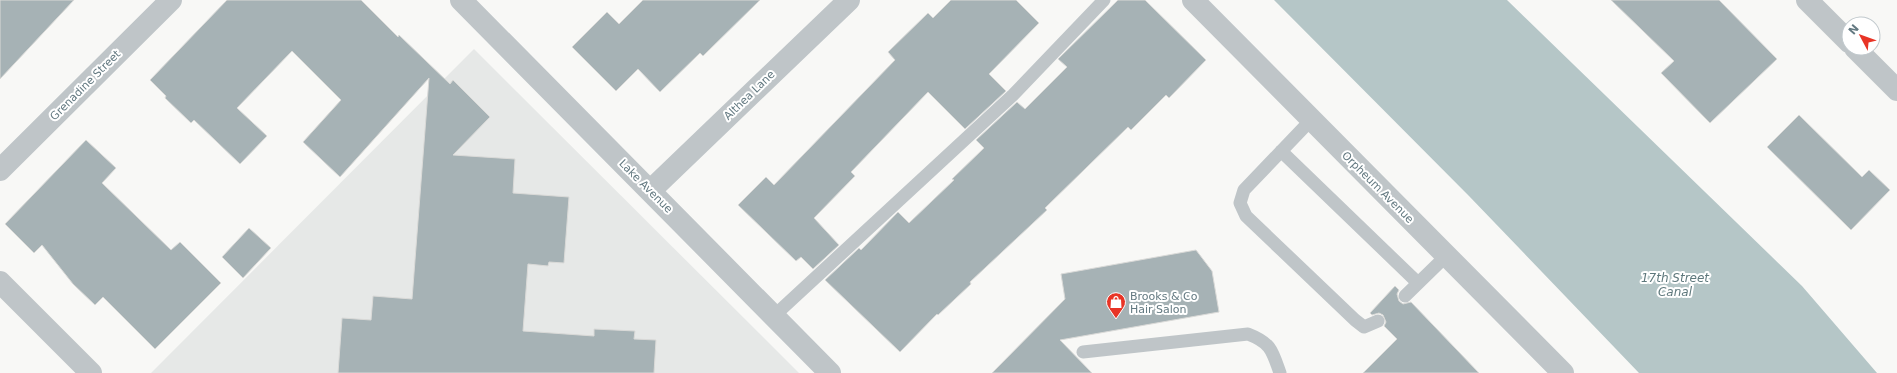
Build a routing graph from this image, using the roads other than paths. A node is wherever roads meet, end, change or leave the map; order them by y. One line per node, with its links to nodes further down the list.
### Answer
1 (171, 0): 12 (street, Grenadine Street)
2 (461, 0): 13 (street, Lake Avenue)
3 (849, 0): 13 (street, Althea Lane)
4 (1104, 0): 18 (lane)
5 (1193, 0): 10 (street, Orpheum Avenue)
6 (1807, 0): 7 (street)
7 (1841, 34)
8 (1863, 56): 9 (street)
9 (1897, 90)
10 (1311, 120): 11 (lane); 14 (street, Orpheum Avenue)
11 (1281, 151): 16 (lane); 19 (lane)
12 (0, 170)
13 (650, 191): 18 (street, Lake Avenue)
14 (1446, 256): 16 (lane); 24 (street, Orpheum Avenue)
15 (0, 282): 21 (street)
16 (1418, 283): 17 (lane)
17 (1405, 296)
18 (775, 315): 22 (street, Lake Avenue)
19 (1378, 321)
20 (1083, 352): 23 (lane)
21 (90, 373)
22 (830, 373)
23 (1280, 373)
24 (1563, 373)

